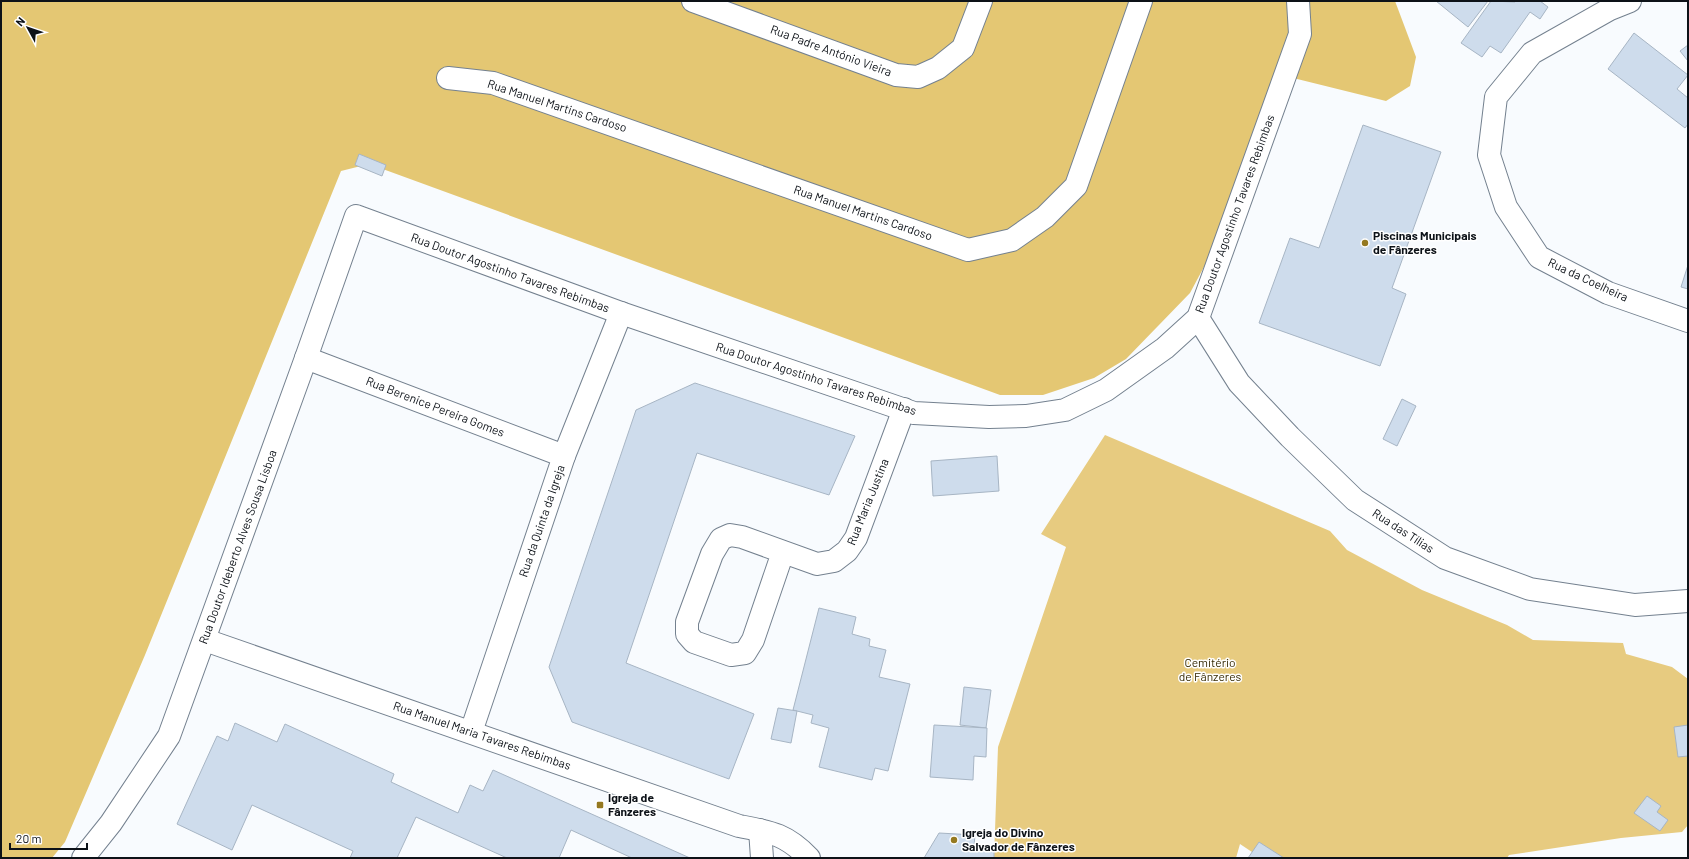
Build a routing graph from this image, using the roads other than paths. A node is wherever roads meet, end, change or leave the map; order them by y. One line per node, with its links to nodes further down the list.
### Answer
1 (692, 1): 2 (street, Rua Padre António Vieira)
2 (981, 1)
3 (1141, 1): 6 (street, Rua Manuel Martins Cardoso)
4 (1298, 1): 9 (street, Rua Doutor Agostinho Tavares Rebimbas)
5 (1630, 1): 10 (street, Rua da Coelheira)
6 (448, 78)
7 (356, 216): 8 (street, Rua Doutor Agostinho Tavares Rebimbas); 11 (street, Rua Doutor Ideberto Alves Sousa Lisboa)
8 (621, 313): 12 (street, Rua Doutor Agostinho Tavares Rebimbas); 13 (street, Rua da Quinta da Igreja)
9 (1198, 318): 12 (street, Rua Doutor Agostinho Tavares Rebimbas); 15 (street, Rua das Tílias)
10 (1688, 322)
11 (306, 358): 13 (street, Rua Berenice Pereira Gomes); 16 (street, Rua Doutor Ideberto Alves Sousa Lisboa)
12 (904, 409): 14 (street, Rua Maria Justina)
13 (564, 456): 17 (street, Rua da Quinta da Igreja)
14 (783, 552): 14 (street, Rua Maria Justina)
15 (1688, 601)
16 (205, 640): 17 (street, Rua Manuel Maria Tavares Rebimbas); 19 (street, Rua Doutor Ideberto Alves Sousa Lisboa)
17 (471, 732): 18 (street, Rua Manuel Maria Tavares Rebimbas)
18 (760, 830): 20 (street); 21 (street, Rua Manuel Maria Tavares Rebimbas)
19 (83, 858)
20 (762, 858)
21 (810, 858)

